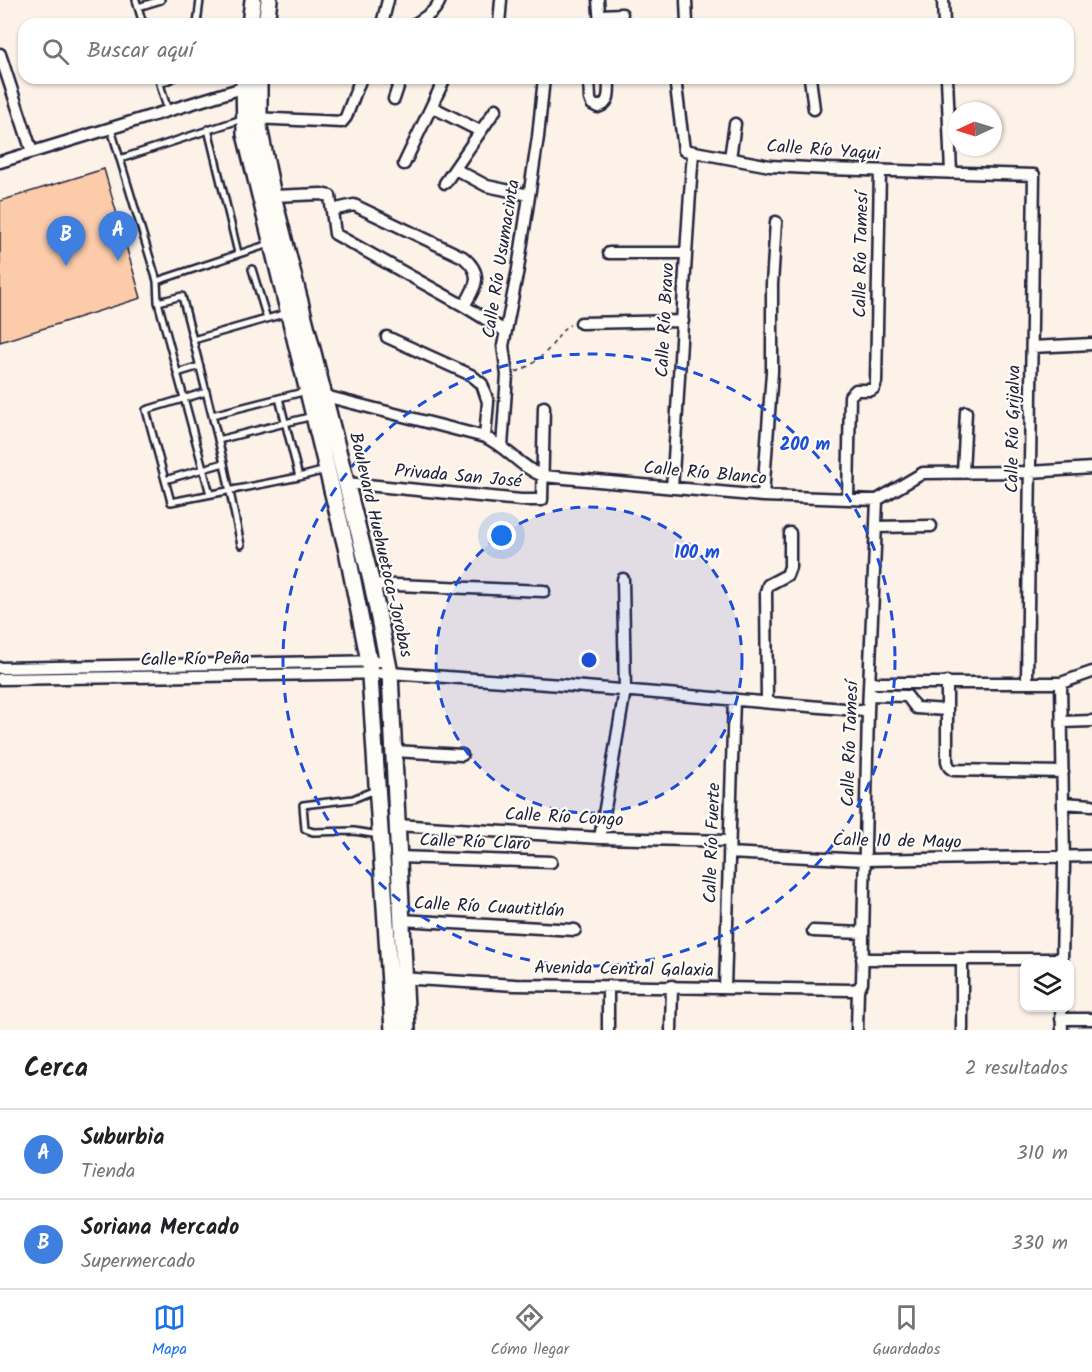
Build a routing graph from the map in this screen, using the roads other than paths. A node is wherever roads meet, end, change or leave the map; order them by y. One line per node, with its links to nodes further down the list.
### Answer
1 (136, 0): 12 (lane)
2 (161, 0): 12 (lane)
3 (200, 0): 15 (lane)
4 (269, 0): 17 (main road)
5 (388, 0): 18 (street)
6 (440, 0): 19 (street)
7 (501, 0): 20 (street)
8 (598, 0): 21 (street)
9 (686, 0): 23 (street)
10 (943, 0): 24 (street)
11 (252, 1): 16 (main road)
12 (138, 8): 14 (lane)
13 (622, 14): 22 (street)
14 (141, 18)
15 (198, 18)
16 (251, 18)
17 (267, 18)
18 (384, 18)
19 (425, 18)
20 (500, 18)
21 (600, 18)
22 (607, 18)
23 (687, 18)
24 (944, 18)
25 (0, 54): 38 (street)
26 (160, 84): 43 (lane)
27 (245, 84): 43 (street)
28 (251, 84): 44 (main road, Boulevard Huehuetoca-Jorobas)
29 (360, 84): 44 (street)
30 (399, 84): 39 (street)
31 (442, 84): 40 (street)
32 (543, 84): 60 (street, Calle Río Usumacinta)
33 (589, 84): 34 (street)
34 (609, 84)
35 (676, 84): 50 (street)
36 (811, 84): 42 (street)
37 (947, 84): 57 (street)
38 (4, 85): 49 (street)
39 (394, 99)
40 (432, 107): 48 (street); 54 (street)
41 (496, 108): 48 (street)
42 (814, 108)
43 (168, 111): 46 (street)
44 (252, 118): 47 (lane); 61 (main road, Boulevard Huehuetoca-Jorobas); 64 (main road, Boulevard Huehuetoca-Jorobas)
45 (735, 124): 51 (street)
46 (111, 128): 49 (street); 52 (lane)
47 (208, 129): 52 (lane); 67 (lane)
48 (480, 131): 55 (street)
49 (32, 152): 53 (street)
50 (693, 153): 51 (street, Calle Río Yaqui); 66 (street, Calle Río Bravo)
51 (730, 158): 56 (street, Calle Río Yaqui)
52 (120, 159): 69 (lane)
53 (0, 162)
54 (404, 164)
55 (455, 169): 59 (street); 60 (street)
56 (880, 171): 57 (street, Calle Río Yaqui); 110 (street, Calle Río Tamesí)
57 (951, 173): 58 (street, Calle Río Yaqui)
58 (1034, 175): 80 (street, Calle Río Grijalva)
59 (446, 183)
60 (529, 195): 76 (street, Calle Río Usumacinta)
61 (273, 196): 62 (street); 85 (main road, Boulevard Huehuetoca-Jorobas)
62 (332, 210): 71 (street); 71 (street)
63 (776, 222): 109 (street)
64 (271, 243): 67 (lane); 72 (main road, Boulevard Huehuetoca-Jorobas)
65 (609, 253): 66 (street)
66 (685, 253): 74 (street, Calle Río Bravo)
67 (238, 254): 69 (lane)
68 (252, 269): 73 (lane)
69 (157, 281): 70 (lane)
70 (158, 302): 78 (lane); 82 (lane)
71 (464, 306): 76 (street)
72 (288, 313): 73 (lane); 83 (main road, Boulevard Huehuetoca-Jorobas)
73 (267, 319): 78 (lane)
74 (683, 321): 75 (street); 106 (street, Calle Río Bravo)
75 (581, 323)
76 (505, 332): 95 (street, Calle Río Usumacinta)
77 (387, 337): 93 (street)
78 (193, 340): 81 (lane)
79 (1092, 344): 80 (street)
80 (1032, 347): 100 (street, Calle Río Grijalva)
81 (200, 366): 82 (lane); 84 (lane)
82 (177, 373): 87 (lane)
83 (307, 391): 86 (lane); 91 (main road, Boulevard Huehuetoca-Jorobas)
84 (207, 392): 87 (lane); 90 (lane)
85 (325, 396): 93 (street, Calle Río Blanco); 105 (main road, Boulevard Huehuetoca-Jorobas)
86 (279, 398): 90 (lane); 92 (lane)
87 (184, 399): 98 (lane); 104 (lane)
88 (544, 407): 102 (street)
89 (966, 412): 101 (street)
90 (212, 416): 94 (lane)
91 (314, 416): 92 (lane); 99 (main road, Boulevard Huehuetoca-Jorobas)
92 (286, 423): 94 (lane); 103 (lane)
93 (486, 437): 95 (street, Calle Río Blanco)
94 (218, 440): 96 (lane)
95 (502, 447): 102 (street, Calle Río Blanco)
96 (224, 463): 98 (lane); 107 (lane)
97 (1092, 468): 100 (street)
98 (203, 469): 104 (lane); 108 (lane)
99 (327, 470): 103 (lane); 119 (main road, Boulevard Huehuetoca-Jorobas)
100 (1030, 472): 101 (street); 125 (street, Calle Río Grijalva)
101 (963, 473): 111 (street)
102 (543, 476): 105 (street, Privada San José); 106 (street, Calle Río Blanco)
103 (299, 477): 107 (lane)
104 (165, 480): 108 (lane)
105 (346, 483): 117 (main road, Boulevard Huehuetoca-Jorobas)
106 (672, 488): 109 (street, Calle Río Blanco)
107 (230, 489): 108 (lane); 115 (lane)
108 (210, 494)
109 (763, 496): 110 (street, Calle Río Blanco)
110 (848, 499): 111 (street, Calle Río Blanco)
111 (877, 500): 113 (street, Calle Río Tamesí)
112 (931, 526): 113 (street)
113 (876, 527): 127 (street, Calle Río Tamesí)
114 (790, 533): 130 (street)
115 (241, 544)
116 (622, 579): 128 (street)
117 (372, 584): 118 (street); 120 (main road, Boulevard Huehuetoca-Jorobas)
118 (544, 591)
119 (369, 667): 120 (street, Calle Río Peña); 121 (street, Calle Río Peña); 123 (street, Calle Río Peña); 138 (main road, Boulevard Huehuetoca-Jorobas)
120 (388, 667): 128 (street, Calle Río Peña); 135 (main road, Boulevard Huehuetoca-Jorobas)
121 (0, 668)
122 (1092, 672): 126 (street)
123 (0, 679)
124 (947, 682): 125 (street); 127 (street); 131 (street)
125 (1027, 682): 126 (street)
126 (1061, 683): 134 (street)
127 (869, 689): 131 (street); 132 (street, Calle Río Tamesí)
128 (625, 690): 129 (street, Calle Río Peña); 143 (street)
129 (734, 699): 130 (street, Calle Río Peña); 144 (street, Calle Río Fuerte)
130 (766, 702): 132 (street, Calle Río Peña)
131 (947, 710): 137 (street)
132 (868, 711): 148 (street, Calle Río Tamesí)
133 (1092, 720): 134 (street)
134 (1062, 722): 137 (street)
135 (394, 751): 136 (street); 141 (main road, Boulevard Huehuetoca-Jorobas)
136 (462, 755)
137 (1063, 772): 139 (street)
138 (377, 790): 142 (main road, Boulevard Huehuetoca-Jorobas); 142 (lane)
139 (1063, 802): 140 (street); 147 (street)
140 (1092, 805)
141 (397, 825): 143 (street, Calle Río Congo); 146 (main road, Boulevard Huehuetoca-Jorobas)
142 (380, 835): 158 (main road, Boulevard Huehuetoca-Jorobas)
143 (600, 837): 144 (street, Calle Río Congo)
144 (729, 847): 148 (street, Calle 10 de Mayo); 161 (street, Calle Río Fuerte)
145 (1092, 856): 147 (street, Calle 10 de Mayo)
146 (398, 857): 149 (street, Calle Río Claro); 150 (main road, Boulevard Huehuetoca-Jorobas)
147 (1064, 858): 148 (street, Calle 10 de Mayo); 154 (street)
148 (864, 860): 153 (street, Calle Río Tamesí)
149 (550, 862)
150 (401, 920): 151 (street, Calle Río Cuautitlán); 158 (main road, Boulevard Huehuetoca-Jorobas)
151 (574, 930)
152 (813, 931): 153 (street)
153 (863, 933): 155 (street, Calle Río Tamesí)
154 (1062, 958)
155 (862, 959): 156 (street); 162 (street, Calle Río Tamesí)
156 (962, 959): 157 (street); 170 (street)
157 (1020, 960)
158 (397, 978): 159 (street, Avenida Central Galaxia); 165 (main road, Boulevard Huehuetoca-Jorobas); 166 (main road, Boulevard Huehuetoca-Jorobas)
159 (608, 986): 160 (street, Avenida Central Galaxia); 167 (street)
160 (672, 986): 161 (street, Avenida Central Galaxia); 168 (street)
161 (725, 988): 162 (street, Avenida Central Galaxia)
162 (858, 989): 169 (street, Calle Río Tamesí)
163 (1061, 1019): 164 (street)
164 (1092, 1019)
165 (393, 1030)
166 (407, 1030)
167 (608, 1030)
168 (671, 1030)
169 (857, 1030)
170 (962, 1030)

